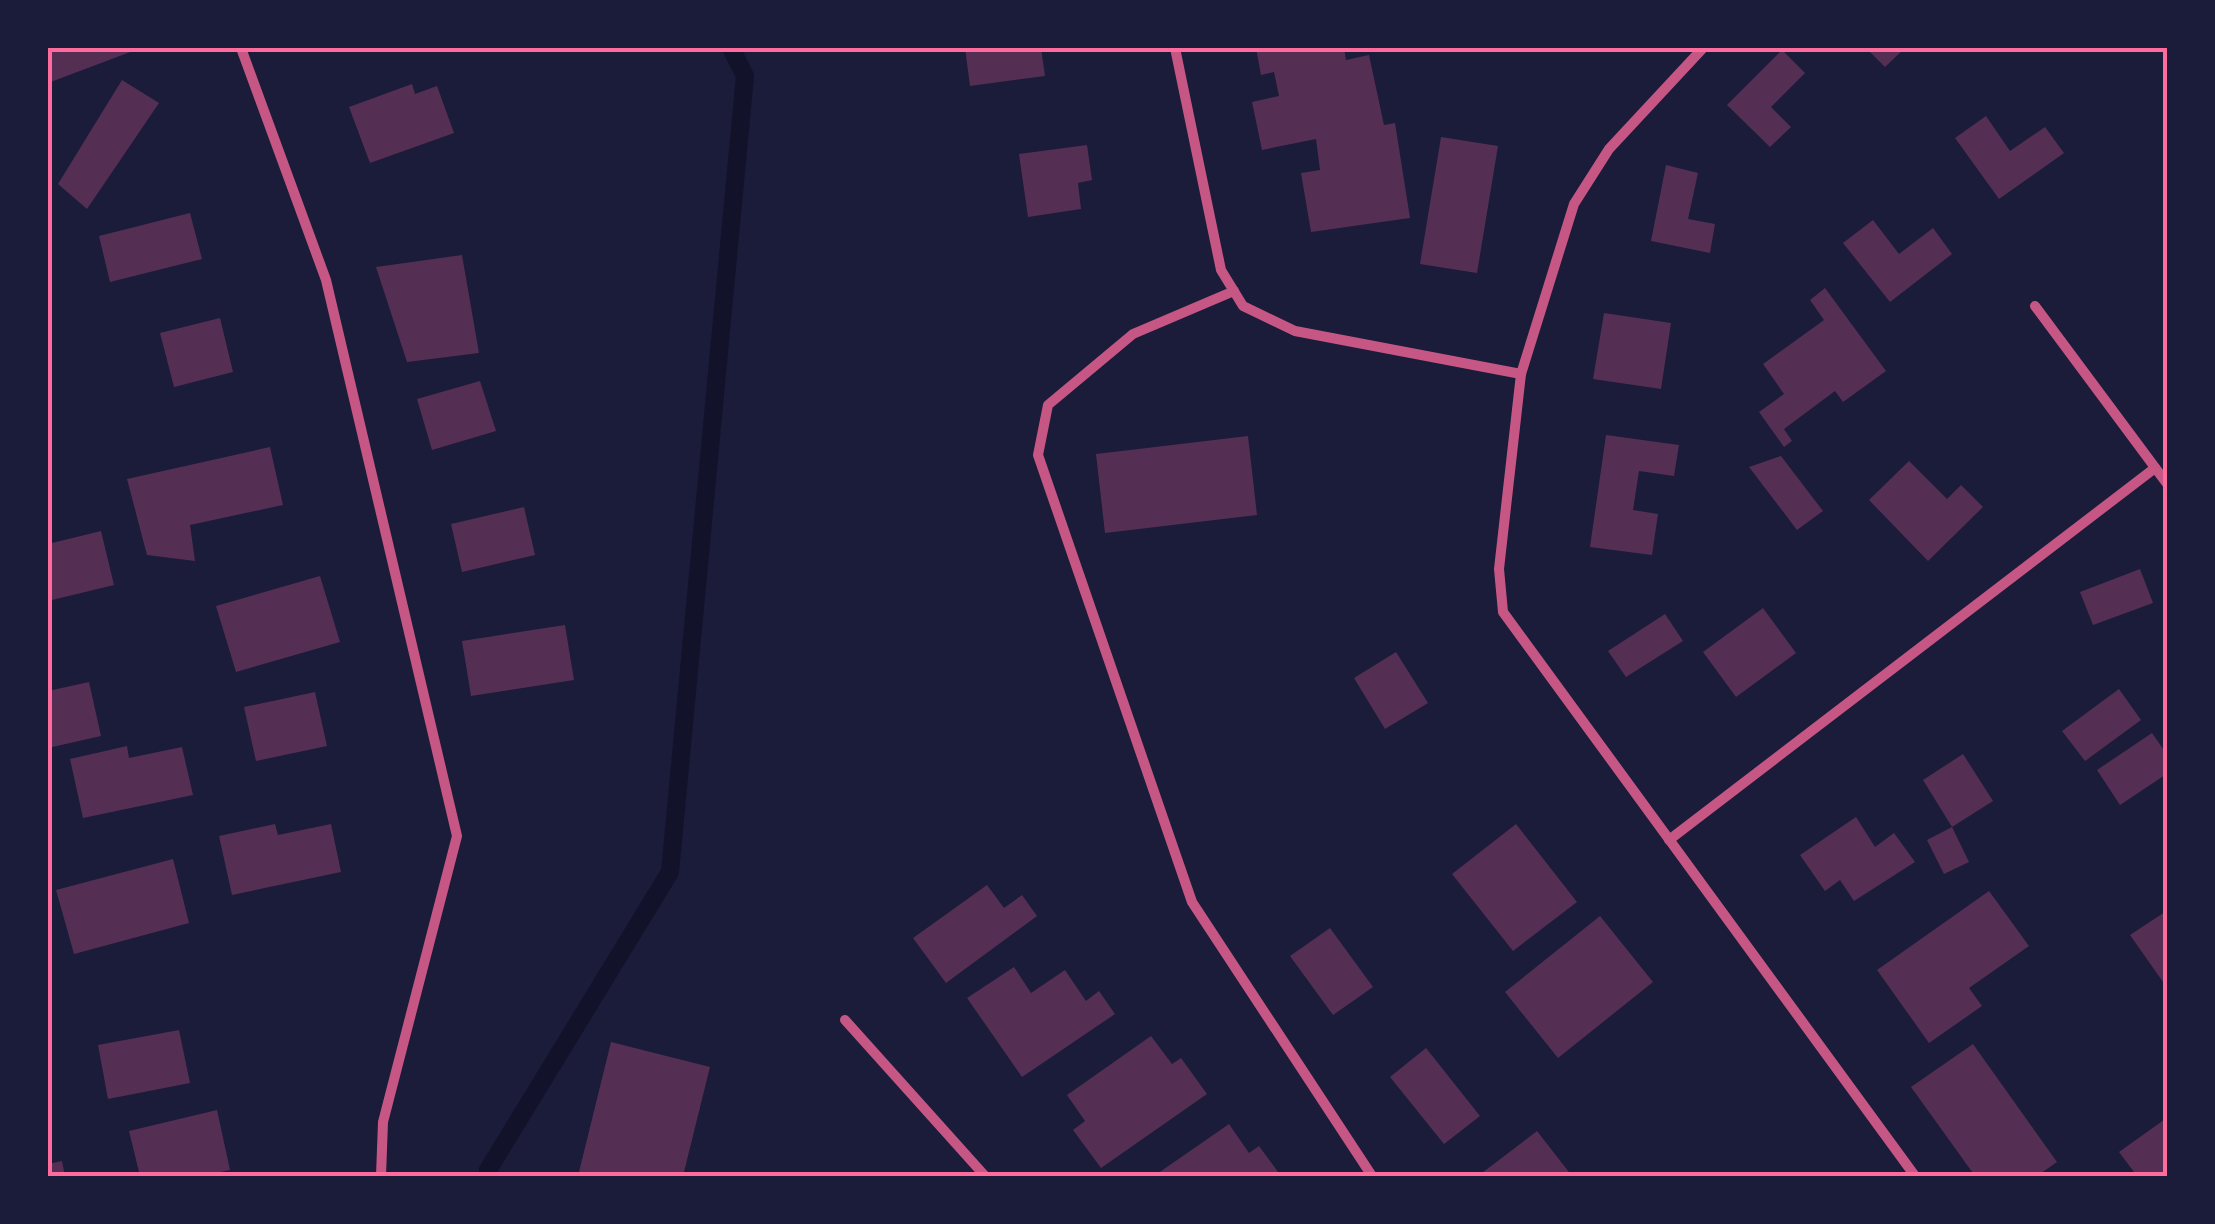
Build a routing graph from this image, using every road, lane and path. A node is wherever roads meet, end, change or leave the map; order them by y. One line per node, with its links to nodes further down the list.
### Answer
1 (241, 48): 11 (street)
2 (1175, 48): 4 (street)
3 (1703, 48): 6 (street)
4 (1234, 291): 6 (street); 13 (street)
5 (2035, 306): 7 (street)
6 (1521, 374): 9 (street)
7 (2155, 468): 8 (street); 9 (street)
8 (2168, 485)
9 (1669, 840): 14 (street)
10 (846, 1020): 12 (street)
11 (381, 1176)
12 (985, 1176)
13 (1372, 1176)
14 (1915, 1176)

